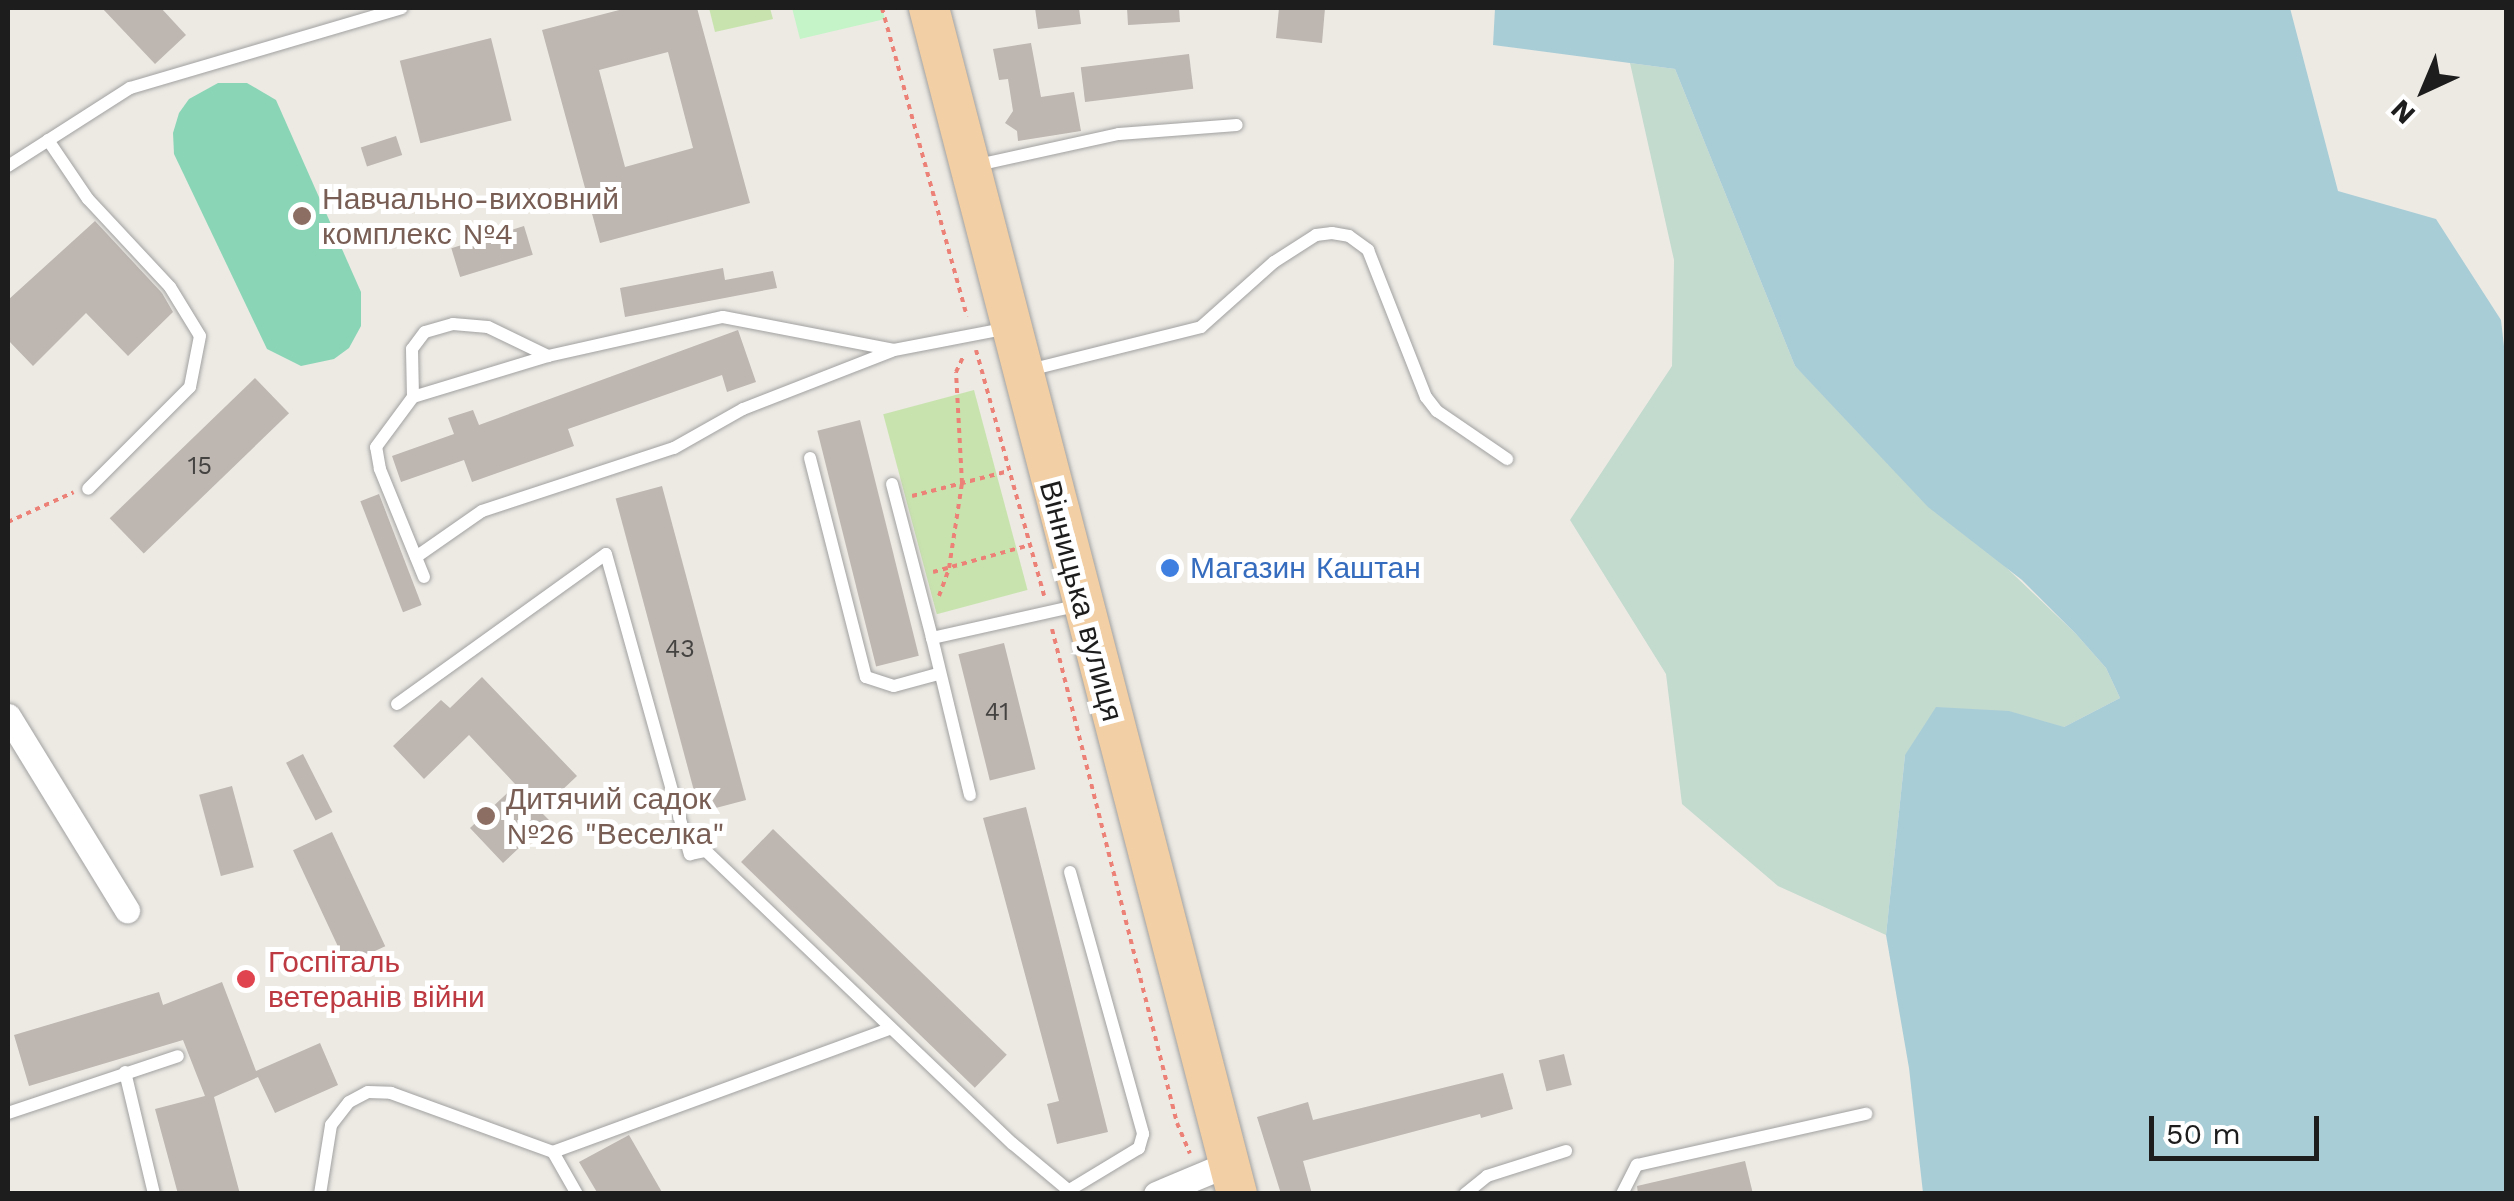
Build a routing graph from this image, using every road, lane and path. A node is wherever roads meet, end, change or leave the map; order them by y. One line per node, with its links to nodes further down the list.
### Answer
1 (401, 8): 5 (lane)
2 (882, 8): 8 (path)
3 (935, 9): 7 (main road, Вінницька вулиця)
4 (1237, 126): 7 (lane)
5 (48, 140): 6 (lane); 18 (lane)
6 (8, 166)
7 (971, 167): 8 (main road, Вінницька вулиця)
8 (992, 332): 9 (lane); 11 (main road, Вінницька вулиця); 15 (path); 16 (path)
9 (894, 350): 10 (lane); 22 (lane)
10 (548, 356): 12 (lane); 12 (lane)
11 (1022, 372): 14 (lane); 26 (main road, Вінницька вулиця)
12 (413, 397): 22 (lane)
13 (810, 458): 28 (lane)
14 (1507, 459)
15 (1009, 471): 16 (path); 21 (path)
16 (962, 483): 19 (path); 23 (path)
17 (892, 484): 19 (lane)
18 (88, 489): 20 (path)
19 (896, 500): 25 (lane)
20 (8, 522)
21 (1030, 545): 23 (path); 26 (path)
22 (416, 557): 24 (lane)
23 (949, 568): 25 (path); 27 (path)
24 (424, 577)
25 (916, 577): 27 (lane)
26 (1065, 608): 27 (lane); 41 (path); 42 (main road, Вінницька вулиця)
27 (930, 632): 28 (lane)
28 (938, 674): 31 (lane)
29 (397, 704): 34 (lane)
30 (8, 716): 33 (street)
31 (970, 795)
32 (1070, 872): 43 (lane)
33 (127, 910)
34 (890, 1030): 40 (lane); 43 (lane)
35 (178, 1056): 36 (lane)
36 (125, 1072): 37 (lane); 44 (lane)
37 (8, 1113)
38 (1866, 1114): 49 (lane)
39 (1566, 1151): 48 (lane)
40 (553, 1152): 45 (lane); 46 (lane)
41 (1190, 1153)
42 (1234, 1178): 47 (street)
43 (1072, 1192)
44 (154, 1194)
45 (320, 1194)
46 (577, 1194)
47 (1156, 1194)
48 (1465, 1194)
49 (1622, 1194)

